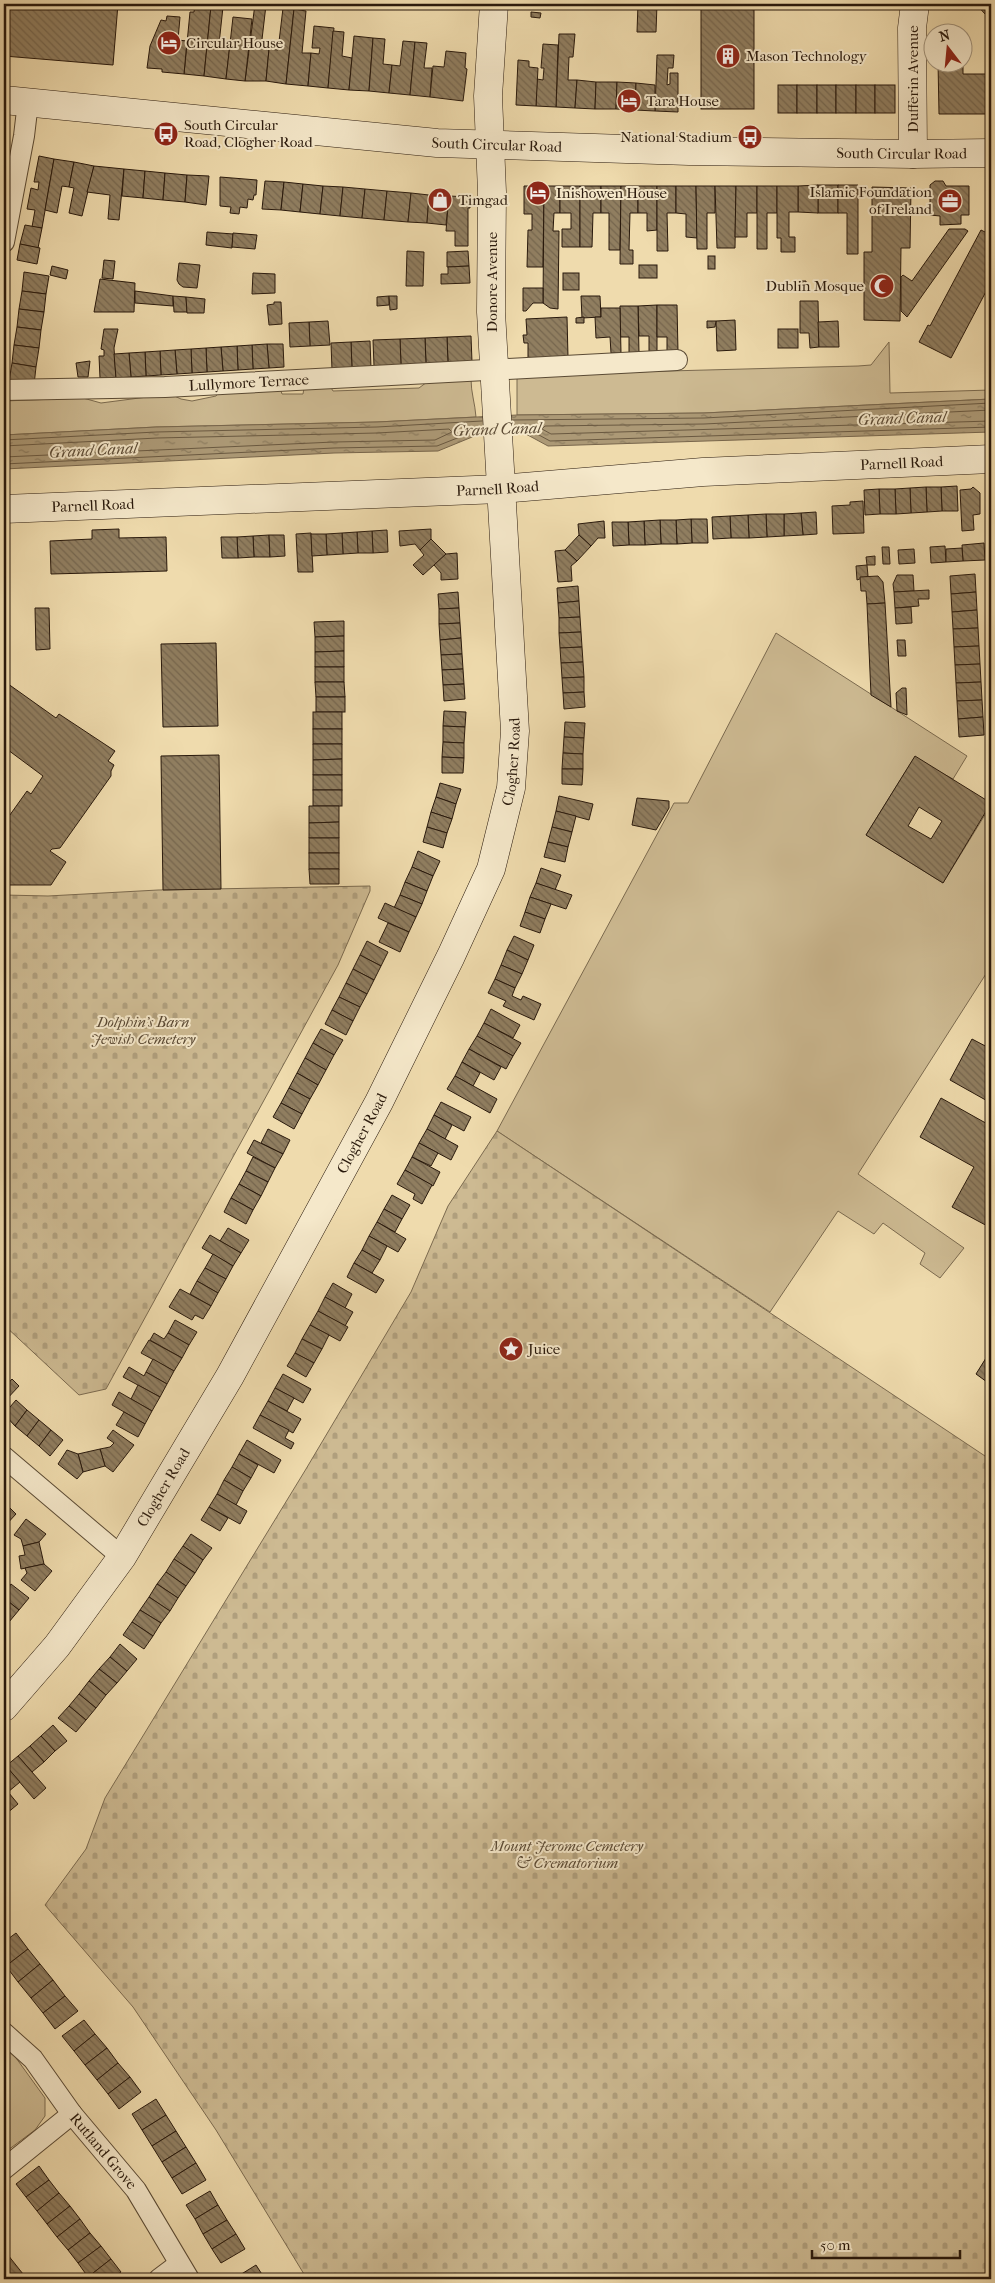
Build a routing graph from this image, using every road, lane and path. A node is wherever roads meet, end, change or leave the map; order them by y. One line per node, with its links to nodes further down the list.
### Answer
1 (494, 4): 4 (street, Donore Avenue)
2 (916, 4): 6 (street, Dufferin Avenue)
3 (16, 101): 4 (street, South Circular Road); 7 (street)
4 (490, 144): 6 (street, South Circular Road); 9 (street, Donore Avenue)
5 (991, 152): 6 (street, South Circular Road)
6 (913, 154)
7 (4, 242)
8 (677, 360): 9 (street, Lullymore Terrace)
9 (494, 375): 10 (street, Lullymore Terrace); 12 (street, Donore Avenue)
10 (4, 390)
11 (991, 464): 12 (street, Parnell Road)
12 (499, 480): 13 (street, Parnell Road); 15 (street, Clogher Road)
13 (4, 508)
14 (4, 1457): 15 (street)
15 (122, 1558): 16 (street, Clogher Road)
16 (4, 1707)
17 (4, 2033): 18 (street)
18 (72, 2114): 19 (street, Rutland Grove); 20 (street, Rutland Grove)
19 (4, 2169)
20 (184, 2272): 21 (street, Rutland Grove)
21 (159, 2279)

